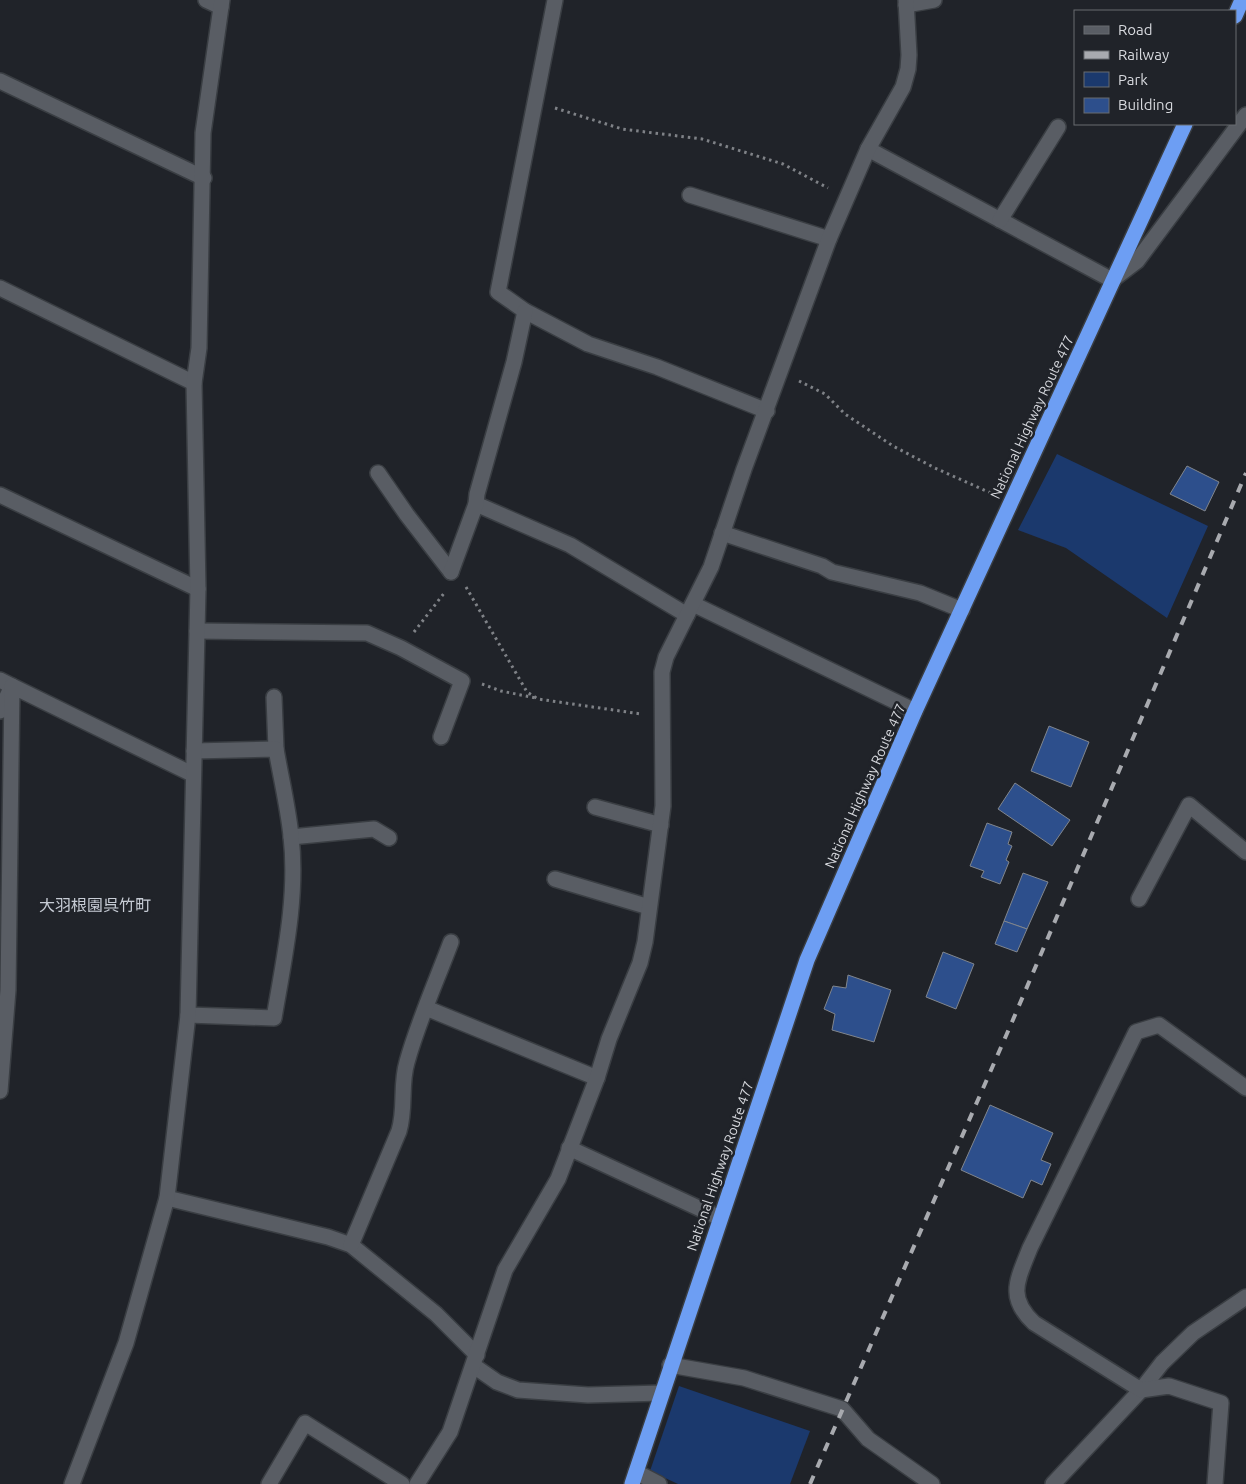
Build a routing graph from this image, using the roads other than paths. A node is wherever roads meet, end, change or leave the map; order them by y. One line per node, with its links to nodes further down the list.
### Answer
1 (206, 0): 6 (street)
2 (555, 0): 19 (street)
3 (934, 0): 5 (street)
4 (1242, 0): 7 (highway)
5 (906, 2): 12 (street)
6 (222, 4): 13 (street)
7 (1236, 14)
8 (0, 81): 13 (street)
9 (1246, 114): 17 (street)
10 (1185, 125): 17 (highway, National Highway Route 477)
11 (1058, 127): 15 (street)
12 (868, 149): 15 (street); 16 (street)
13 (204, 178): 20 (street)
14 (690, 195): 16 (street)
15 (1000, 220): 17 (street)
16 (829, 239): 21 (street)
17 (1112, 280): 28 (highway, National Highway Route 477)
18 (0, 288): 20 (street)
19 (525, 311): 21 (street); 24 (street)
20 (194, 383): 26 (street)
21 (767, 411): 25 (street)
22 (378, 472): 24 (street)
23 (0, 495): 26 (street)
24 (476, 504): 27 (street)
25 (722, 533): 27 (street); 28 (street)
26 (198, 589): 29 (street)
27 (690, 609): 32 (street); 39 (street)
28 (962, 610): 32 (highway, National Highway Route 477)
29 (197, 631): 34 (street); 36 (street)
30 (6, 683): 33 (street); 37 (street); 51 (street)
31 (274, 697): 35 (street)
32 (916, 711): 54 (highway, National Highway Route 477)
33 (0, 712)
34 (440, 738)
35 (276, 749): 36 (street); 40 (street)
36 (194, 751): 37 (street)
37 (192, 774): 48 (street)
38 (595, 807): 39 (street)
39 (661, 825): 45 (street)
40 (291, 837): 41 (street); 48 (street)
41 (389, 838)
42 (1246, 852): 44 (street)
43 (555, 879): 45 (street)
44 (1139, 899)
45 (649, 907): 49 (street)
46 (451, 942): 47 (street)
47 (426, 1008): 49 (street); 55 (street)
48 (188, 1015): 53 (street)
49 (597, 1078): 52 (street)
50 (1246, 1088): 59 (street)
51 (0, 1091)
52 (569, 1148): 54 (street); 57 (street)
53 (167, 1198): 55 (street); 62 (street)
54 (720, 1218): 58 (highway, National Highway Route 477)
55 (351, 1245): 57 (street)
56 (1246, 1297): 59 (street)
57 (475, 1361): 60 (street); 65 (street)
58 (670, 1365): 60 (highway, National Highway Route 477); 67 (street)
59 (1141, 1390): 68 (street); 69 (street)
60 (662, 1392): 61 (highway, National Highway Route 477)
61 (634, 1478): 66 (street)
62 (72, 1484)
63 (269, 1484): 64 (street)
64 (402, 1484)
65 (417, 1484)
66 (659, 1484)
67 (932, 1484)
68 (1053, 1484)
69 (1215, 1484)

